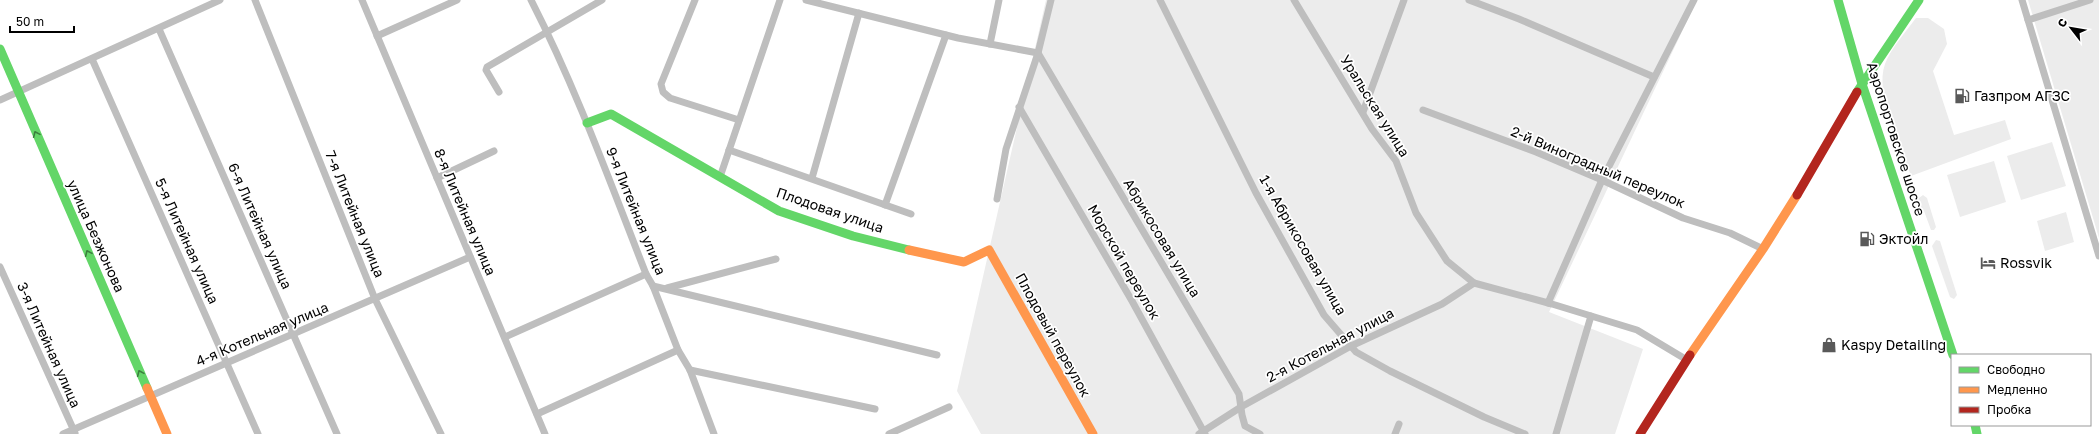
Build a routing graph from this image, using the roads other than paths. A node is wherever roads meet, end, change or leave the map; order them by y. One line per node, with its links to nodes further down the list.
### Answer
1 (220, 0): 23 (street)
2 (255, 0): 60 (street, 7-я Литейная улица)
3 (362, 0): 26 (street, 8-я Литейная улица)
4 (457, 0): 26 (street)
5 (531, 0): 24 (street, 9-я Литейная улица)
6 (602, 0): 24 (street)
7 (695, 0): 39 (street)
8 (780, 0): 39 (street)
9 (806, 0): 21 (street)
10 (999, 0): 27 (street)
11 (1051, 0): 29 (street)
12 (1160, 0): 65 (street, 1-я Абрикосовая улица)
13 (1294, 0): 38 (street, Уральская улица)
14 (1404, 0): 38 (street)
15 (1469, 0): 31 (street)
16 (1694, 0): 31 (street)
17 (1838, 0): 32 (street, Аэропортовское шоссе)
18 (1919, 0): 32 (street)
19 (2022, 0): 22 (street)
20 (2090, 0): 22 (street)
21 (859, 13): 25 (street); 45 (street)
22 (2028, 20): 52 (street)
23 (159, 29): 30 (street); 63 (street, 6-я Литейная улица)
24 (547, 31): 34 (street); 40 (street, 9-я Литейная улица)
25 (946, 35): 27 (street); 48 (street)
26 (377, 36): 44 (street, 8-я Литейная улица)
27 (990, 44): 29 (street)
28 (0, 49): 33 (street, улица Безжонова)
29 (1038, 53): 36 (street); 74 (street, Абрикосовая улица)
30 (92, 59): 33 (street); 70 (street, 5-я Литейная улица)
31 (1654, 77): 46 (street)
32 (1862, 84): 50 (street); 67 (street, Аэропортовское шоссе)
33 (18, 92): 35 (street); 72 (street, улица Безжонова, one-way to 33)
34 (499, 92)
35 (0, 100)
36 (1019, 107): 47 (street); 79 (street, Морской переулок)
37 (1423, 110): 46 (street, 2-й Виноградный переулок)
38 (1363, 112): 57 (street, Уральская улица)
39 (739, 120): 41 (street)
40 (586, 123): 43 (street, Плодовая улица); 56 (street, 9-я Литейная улица)
41 (729, 150): 43 (street); 45 (street)
42 (494, 151): 44 (street)
43 (720, 177): 51 (street, Плодовая улица)
44 (437, 178): 53 (street, 8-я Литейная улица)
45 (812, 178): 48 (street)
46 (1602, 180): 50 (street, 2-й Виноградный переулок); 61 (street)
47 (997, 199)
48 (885, 205): 49 (street)
49 (911, 214)
50 (1763, 249): 69 (street)
51 (989, 250): 88 (street, Плодовый переулок)
52 (2099, 256)
53 (470, 257): 60 (street, 4-я Котельная улица); 64 (street, 8-я Литейная улица)
54 (776, 259): 59 (street)
55 (0, 267): 78 (street, 3-я Литейная улица)
56 (646, 274): 58 (street, 9-я Литейная улица); 64 (street)
57 (1474, 283): 61 (street); 65 (street, 2-я Котельная улица)
58 (653, 286): 59 (street); 66 (street, 9-я Литейная улица)
59 (665, 289): 68 (street)
60 (376, 299): 63 (street, 4-я Котельная улица); 84 (street, 7-я Литейная улица)
61 (1548, 303): 62 (street)
62 (1591, 316): 69 (street); 92 (street)
63 (293, 334): 70 (street, 4-я Котельная улица); 83 (street, 6-я Литейная улица)
64 (505, 338): 76 (street, 8-я Литейная улица)
65 (1351, 346): 74 (street, 2-я Котельная улица); 91 (street, 1-я Абрикосовая улица)
66 (678, 350): 71 (street, 9-я Литейная улица); 76 (street)
67 (1953, 354)
68 (937, 355)
69 (1688, 360): 93 (street)
70 (226, 363): 72 (street, 4-я Котельная улица); 82 (street, 5-я Литейная улица)
71 (690, 370): 75 (street); 86 (street, 9-я Литейная улица)
72 (150, 396): 78 (street, 4-я Котельная улица); 81 (street, улица Безжонова)
73 (949, 407): 87 (street)
74 (1241, 407): 79 (street, 2-я Котельная улица); 89 (street, Абрикосовая улица)
75 (875, 409)
76 (537, 414): 85 (street, 8-я Литейная улица)
77 (1399, 424): 90 (street)
78 (74, 432): 80 (street, 4-я Котельная улица)
79 (1203, 433)
80 (63, 434)
81 (167, 434)
82 (258, 434)
83 (337, 434)
84 (441, 434)
85 (545, 434)
86 (714, 434)
87 (889, 434)
88 (1092, 434)
89 (1260, 434)
90 (1395, 434)
91 (1526, 434)
92 (1556, 434)
93 (1640, 434)

